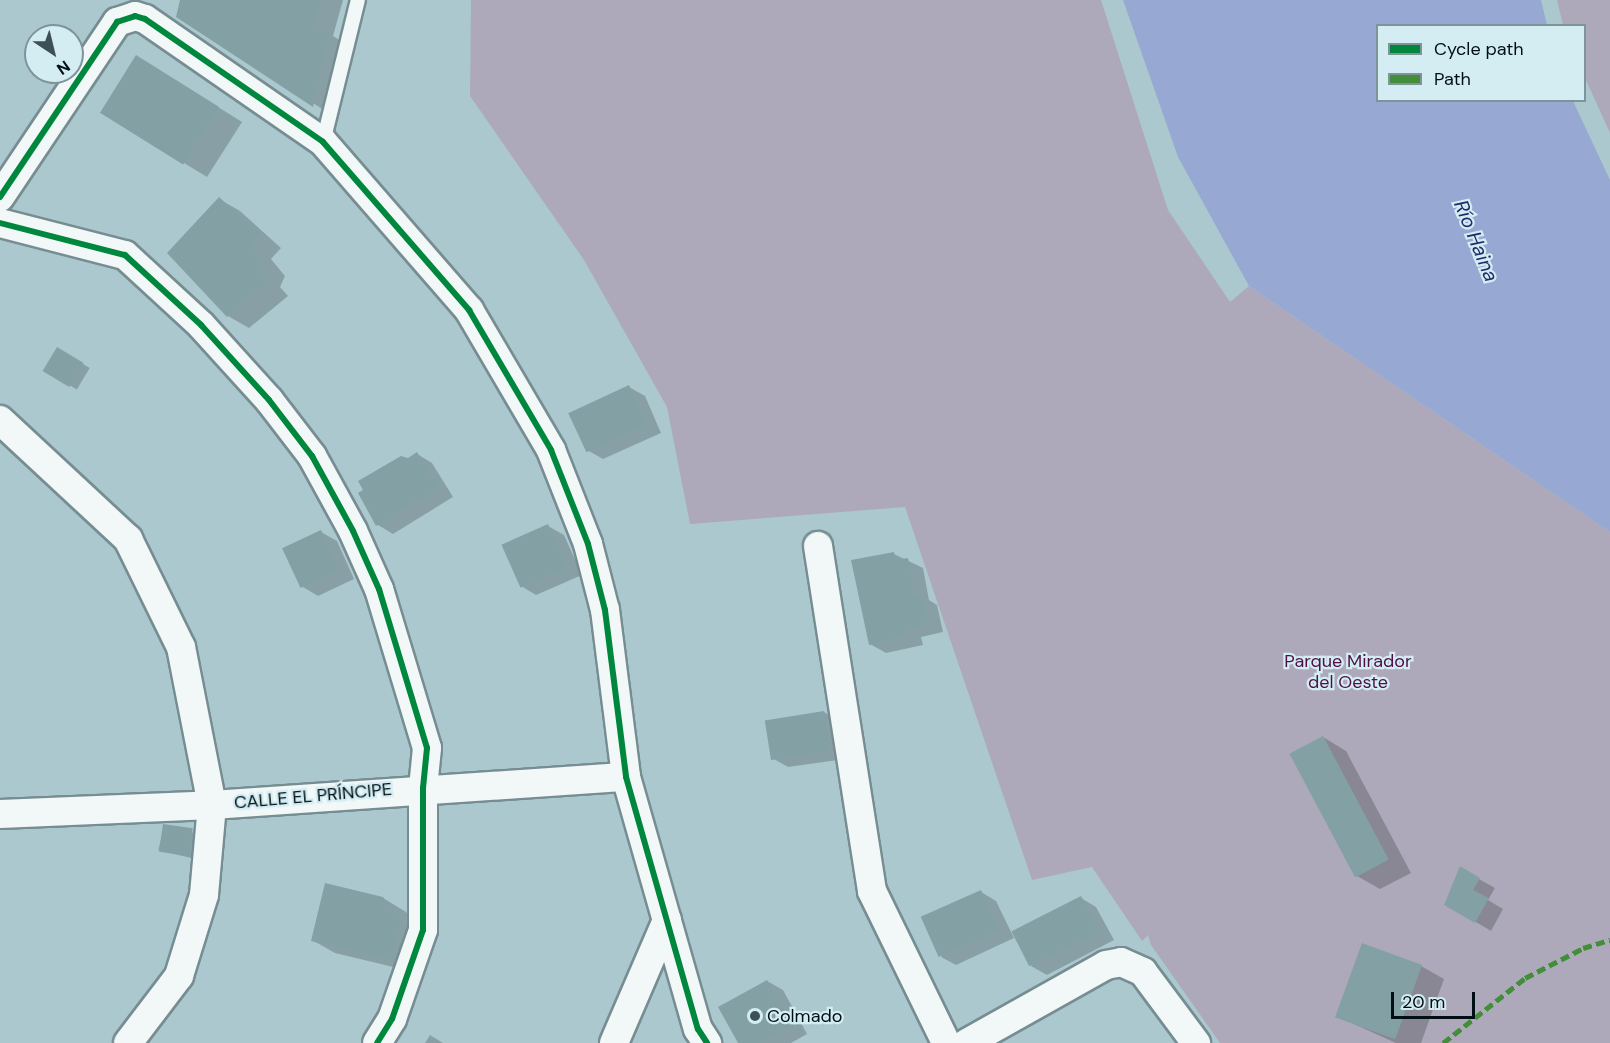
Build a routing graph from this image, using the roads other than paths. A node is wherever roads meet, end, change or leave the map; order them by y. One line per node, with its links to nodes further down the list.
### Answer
1 (358, 0): 2 (lane)
2 (323, 142): 3 (street); 7 (street)
3 (0, 197)
4 (0, 223): 8 (street)
5 (0, 420): 9 (street)
6 (818, 546): 16 (street)
7 (626, 777): 8 (street, CALLE EL PRÍNCIPE); 11 (street)
8 (423, 788): 9 (street, CALLE EL PRÍNCIPE); 13 (street)
9 (212, 805): 10 (street, CALLE EL PRÍNCIPE); 12 (street)
10 (0, 814)
11 (667, 920): 14 (street); 15 (street)
12 (128, 1043)
13 (377, 1043)
14 (614, 1043)
15 (706, 1043)
16 (946, 1043)
17 (967, 1043): 18 (street)
18 (1196, 1043)

